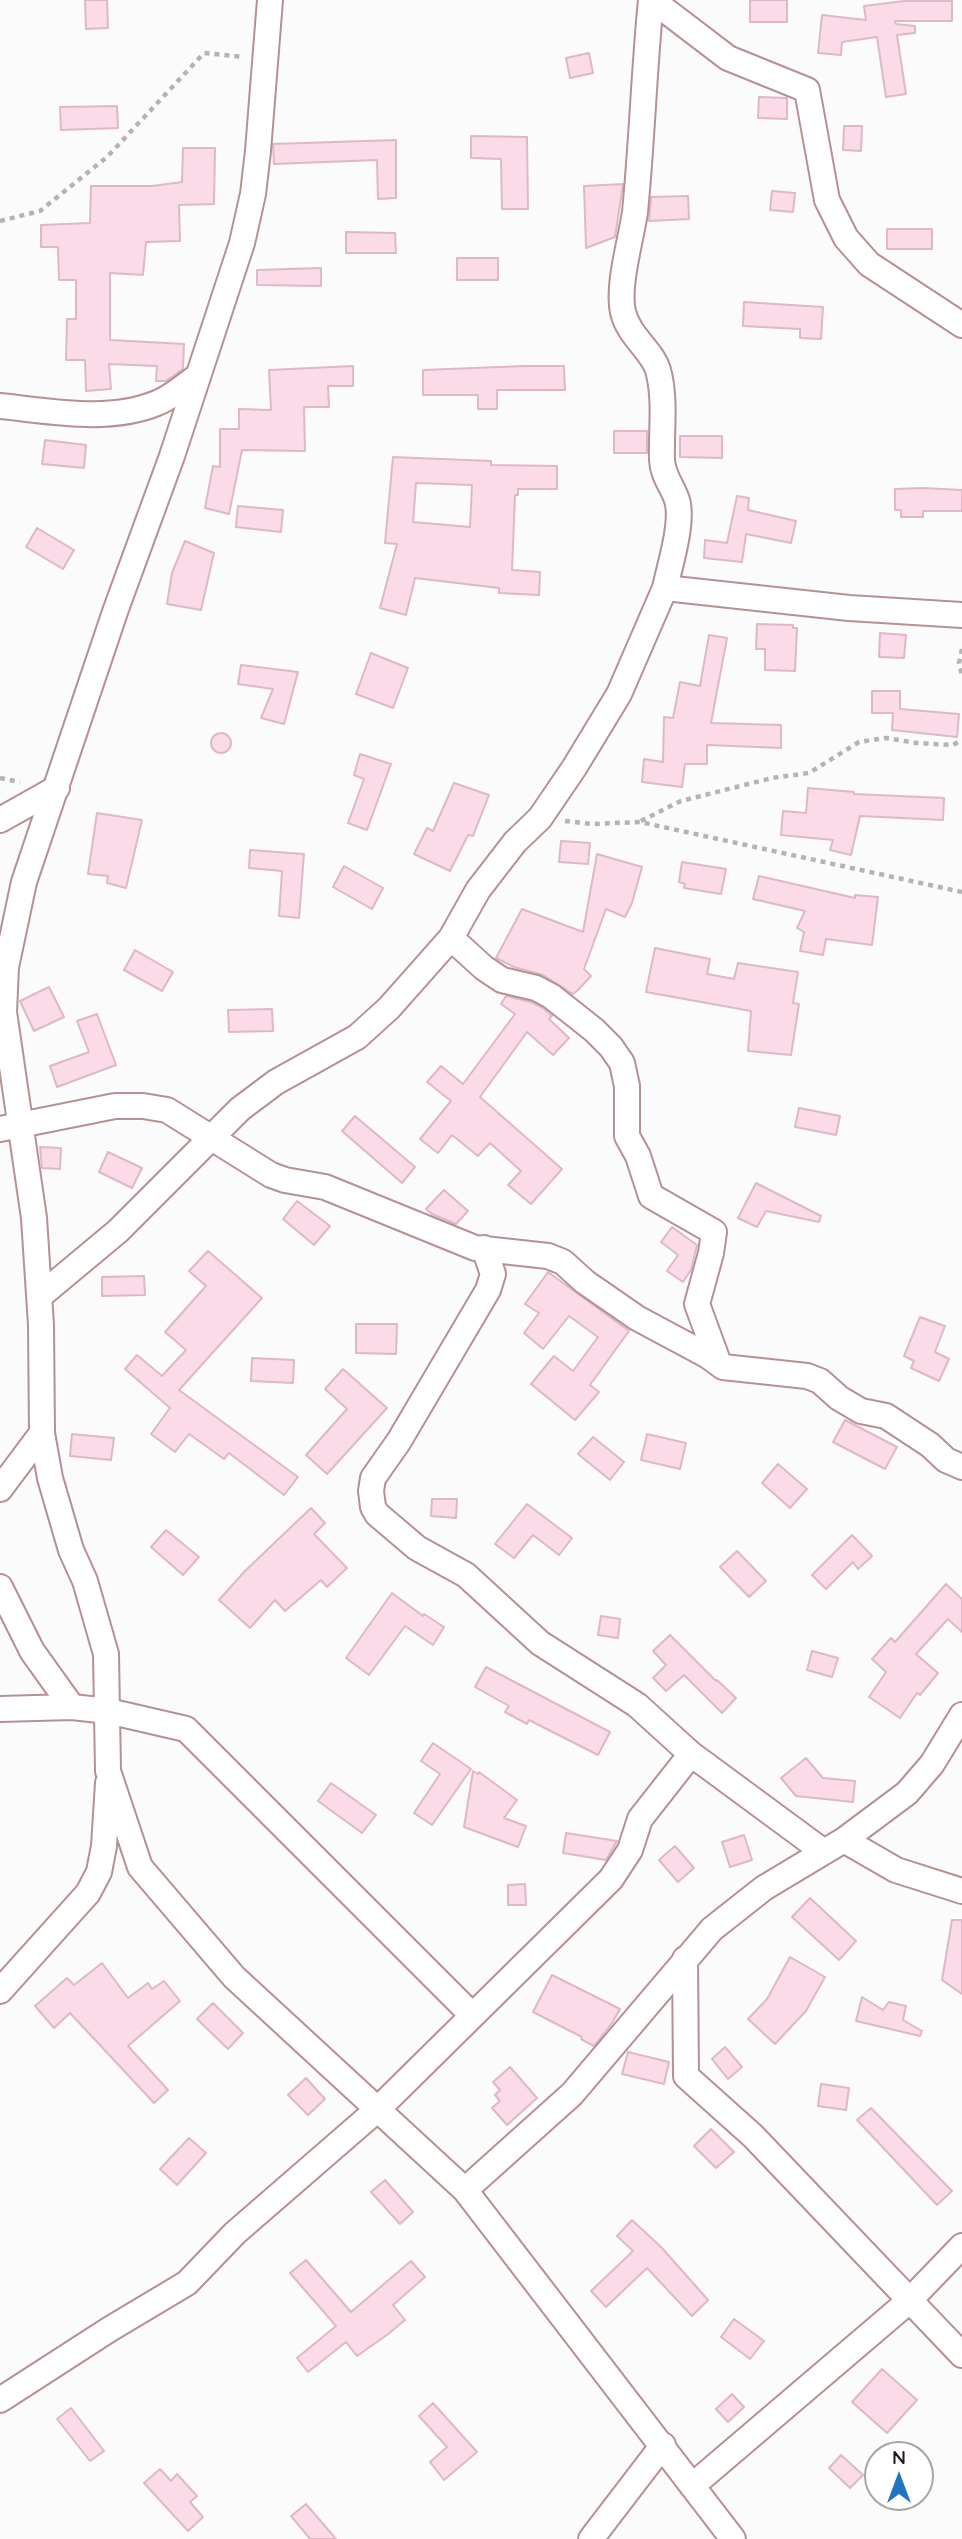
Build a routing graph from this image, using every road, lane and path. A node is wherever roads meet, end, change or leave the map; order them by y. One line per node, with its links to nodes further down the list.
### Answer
1 (270, 0): 3 (street)
2 (652, 0): 5 (street); 8 (street)
3 (266, 60): 4 (path); 6 (street)
4 (0, 221)
5 (962, 325)
6 (198, 376): 7 (street); 13 (street)
7 (0, 407)
8 (666, 588): 9 (street); 14 (street)
9 (962, 615)
10 (962, 649): 11 (path)
11 (962, 675)
12 (962, 740): 16 (path)
13 (57, 788): 15 (street); 19 (street)
14 (540, 818): 16 (path); 18 (street)
15 (0, 820)
16 (640, 822): 17 (path)
17 (962, 891)
18 (452, 938): 20 (street); 23 (street)
19 (10, 1127): 20 (street); 22 (street)
20 (210, 1137): 21 (street); 22 (street)
21 (484, 1248): 23 (street); 32 (street)
22 (40, 1296): 24 (street)
23 (719, 1364): 25 (street)
24 (42, 1433): 26 (street); 30 (street)
25 (962, 1467)
26 (0, 1489)
27 (2, 1600): 28 (street)
28 (72, 1707): 29 (street); 30 (street)
29 (0, 1709)
30 (108, 1712): 33 (street); 38 (street)
31 (962, 1715): 34 (street)
32 (691, 1754): 34 (street); 38 (street)
33 (108, 1772): 37 (street); 39 (street)
34 (834, 1846): 35 (street); 36 (street)
35 (962, 1891)
36 (685, 1958): 40 (street); 42 (street)
37 (0, 1991)
38 (472, 2015): 39 (street)
39 (378, 2109): 40 (street); 44 (street)
40 (465, 2190): 45 (street)
41 (962, 2246): 42 (street)
42 (909, 2301): 43 (street); 46 (street)
43 (962, 2356)
44 (0, 2400)
45 (663, 2445): 46 (street); 47 (street)
46 (692, 2486): 48 (street)
47 (591, 2539)
48 (733, 2539)

